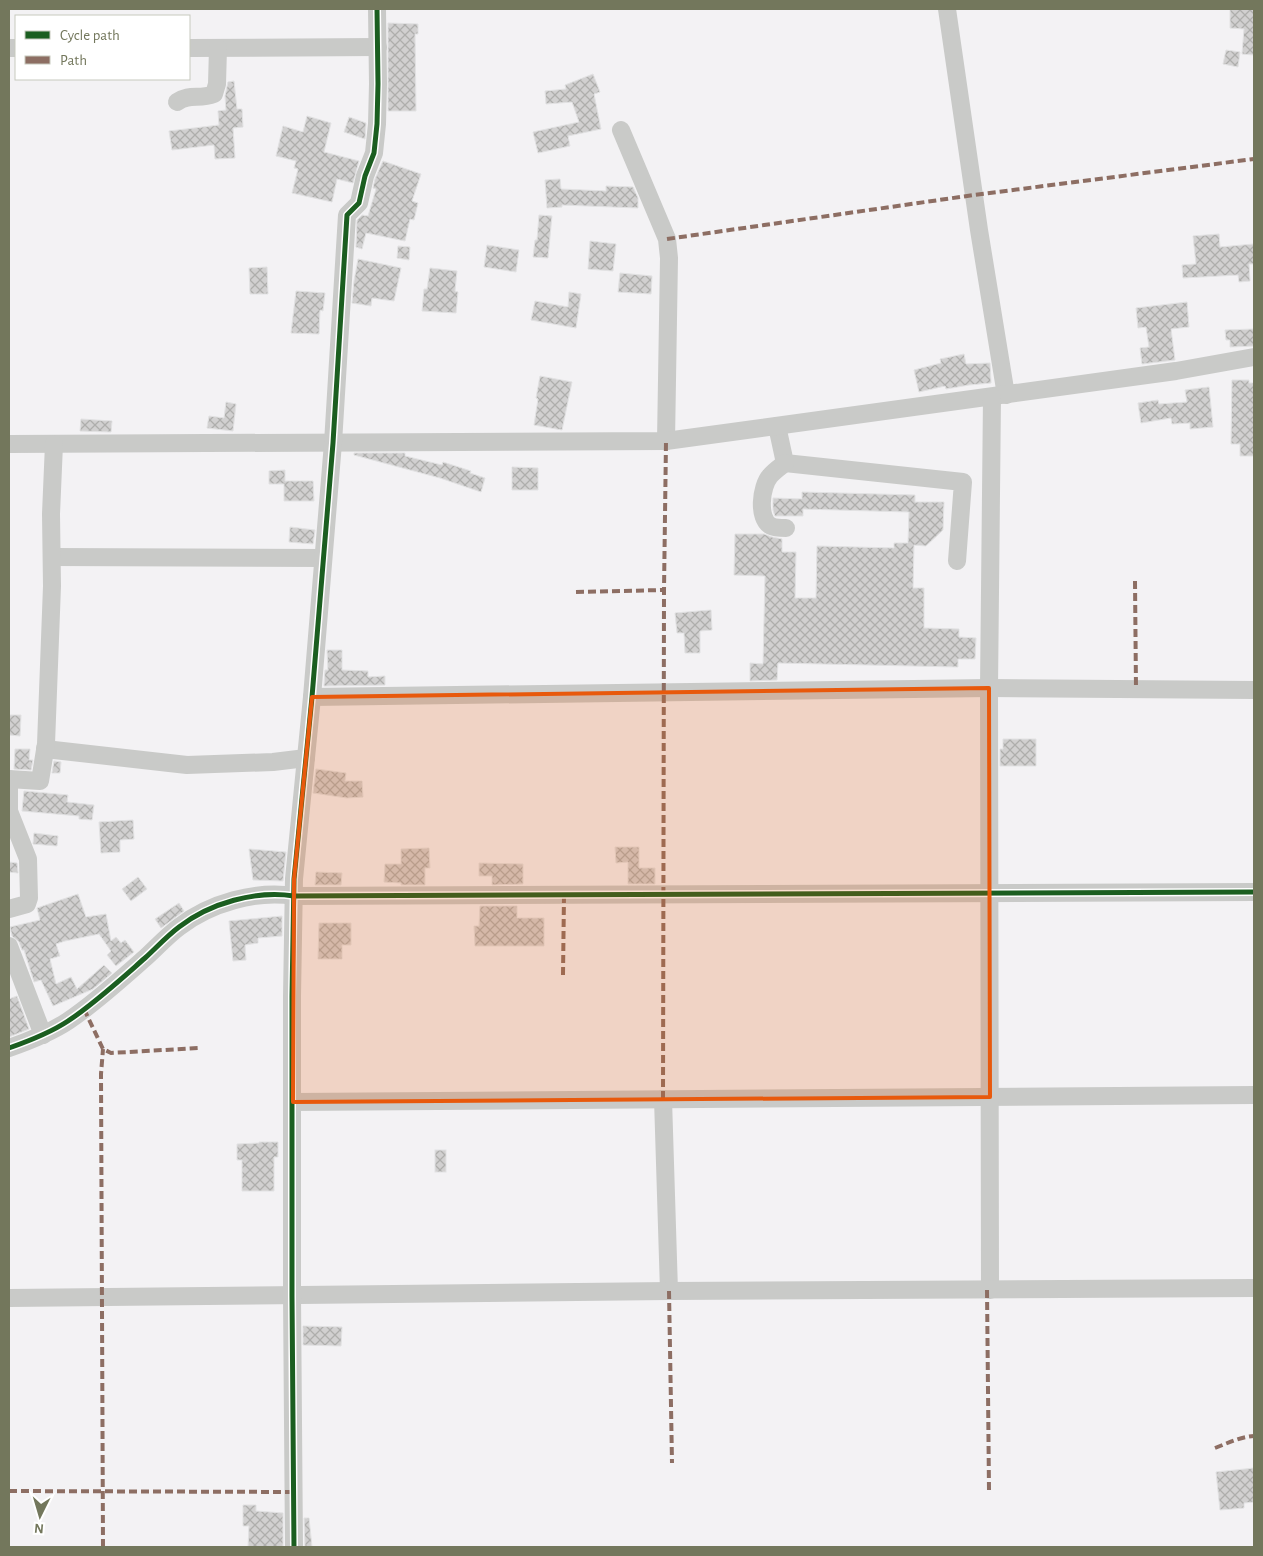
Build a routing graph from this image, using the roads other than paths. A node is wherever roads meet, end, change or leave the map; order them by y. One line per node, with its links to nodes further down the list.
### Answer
1 (377, 9): 3 (street)
2 (948, 9): 9 (street)
3 (378, 47): 5 (street); 12 (street)
4 (190, 48): 5 (street)
5 (218, 48): 6 (street)
6 (176, 102)
7 (621, 130): 11 (street)
8 (1254, 357): 9 (street)
9 (999, 396): 10 (street); 20 (street)
10 (776, 426): 11 (street); 15 (street)
11 (666, 441): 12 (street)
12 (333, 443): 14 (street); 18 (street)
13 (9, 444): 14 (street)
14 (54, 444): 17 (street)
15 (784, 463): 16 (street); 19 (street)
16 (786, 528)
17 (52, 556): 18 (street); 23 (street)
18 (323, 558): 22 (street)
19 (957, 561)
20 (989, 688): 21 (street); 22 (street); 28 (street)
21 (1254, 690)
22 (312, 697): 24 (street)
23 (45, 749): 24 (street); 25 (street)
24 (306, 758): 29 (street)
25 (9, 779): 26 (street)
26 (15, 842): 30 (street)
27 (1254, 892): 28 (street)
28 (990, 894): 29 (street); 35 (street)
29 (294, 896): 32 (street); 37 (street)
30 (9, 909)
31 (9, 946): 32 (street)
32 (43, 1035): 33 (street)
33 (9, 1048)
34 (1254, 1095): 35 (street)
35 (990, 1097): 36 (street); 39 (street)
36 (663, 1099): 37 (street); 40 (street)
37 (293, 1102): 41 (street)
38 (1254, 1288): 39 (street)
39 (990, 1290): 40 (street)
40 (669, 1291): 41 (street)
41 (292, 1296): 42 (street); 43 (street)
42 (9, 1298)
43 (294, 1547)

